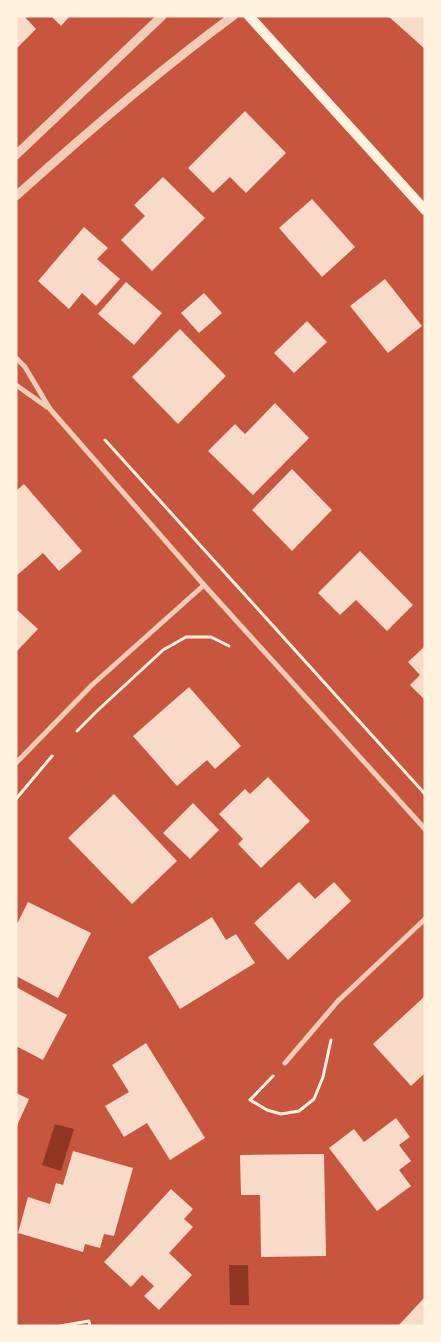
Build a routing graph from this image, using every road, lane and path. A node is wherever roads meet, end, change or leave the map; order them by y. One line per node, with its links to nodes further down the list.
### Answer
1 (162, 16): 4 (street)
2 (233, 16): 5 (street)
3 (249, 16): 6 (main road)
4 (16, 155)
5 (16, 196)
6 (425, 210)
7 (16, 358): 9 (street)
8 (16, 385): 9 (street)
9 (50, 409): 11 (street)
10 (102, 436): 16 (path)
11 (204, 585): 15 (street); 18 (street)
12 (229, 646): 13 (path)
13 (71, 737)
14 (52, 756): 17 (path)
15 (16, 763)
16 (425, 794)
17 (16, 799)
18 (425, 829)
19 (425, 919): 20 (street)
20 (285, 1063)
21 (60, 1326): 22 (path)
22 (90, 1326)

